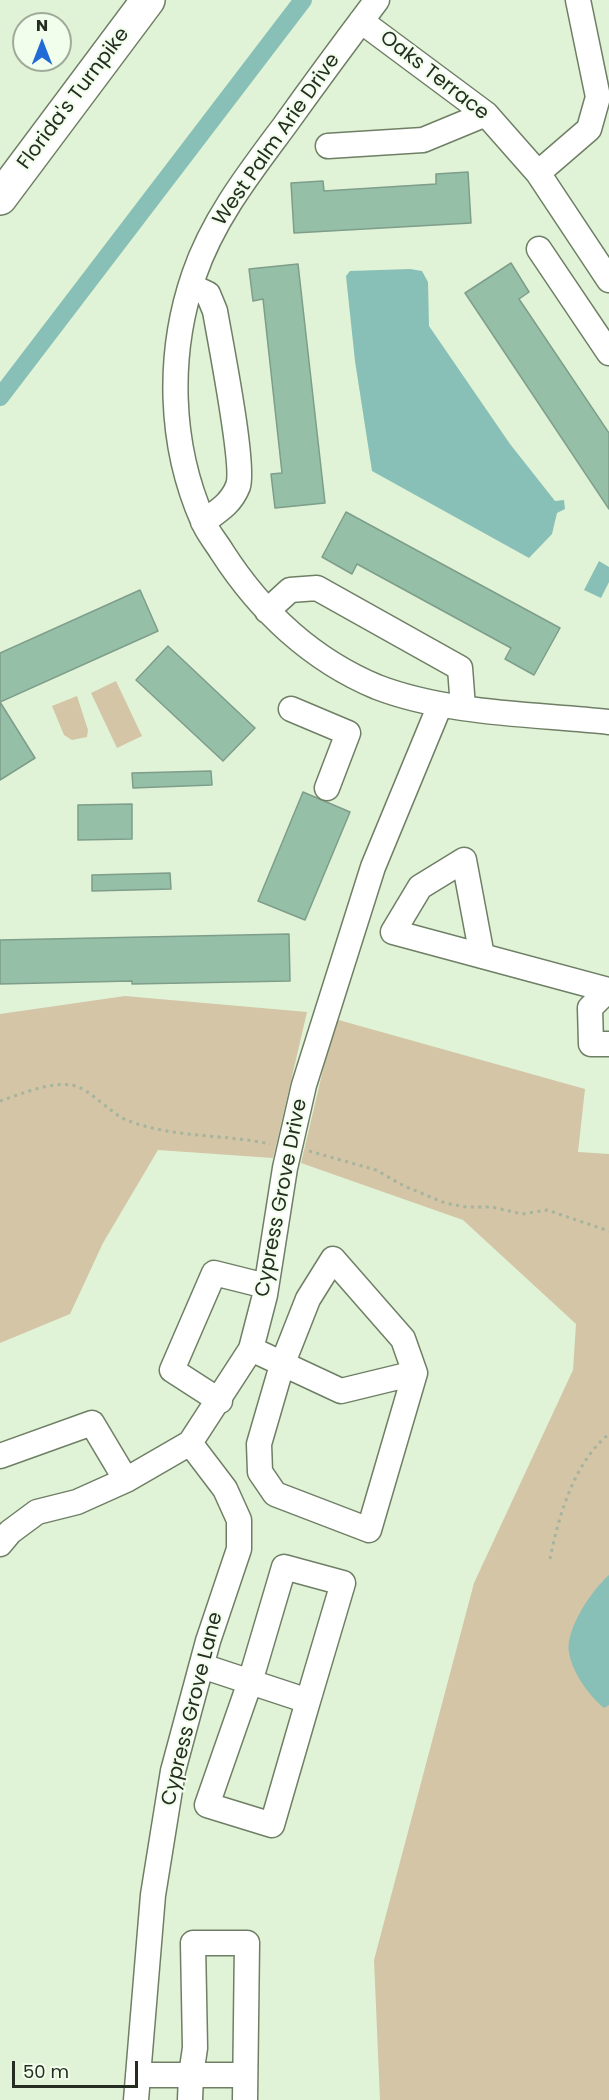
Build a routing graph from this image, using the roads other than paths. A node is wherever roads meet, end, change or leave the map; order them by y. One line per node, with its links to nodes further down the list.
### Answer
1 (148, 0): 8 (highway, Florida's Turnpike)
2 (377, 0): 4 (street, West Palm Arie Drive)
3 (578, 0): 7 (street)
4 (361, 21): 5 (street, Oaks Terrace); 11 (street, West Palm Arie Drive)
5 (486, 114): 6 (street); 7 (street, Oaks Terrace)
6 (328, 146)
7 (538, 173): 10 (street, Oaks Terrace)
8 (0, 198)
9 (538, 249): 12 (street)
10 (609, 280)
11 (191, 286): 13 (street, West Palm Arie Drive); 13 (street)
12 (609, 353)
13 (203, 522): 14 (street, West Palm Arie Drive)
14 (267, 610): 15 (street, West Palm Arie Drive); 15 (street)
15 (451, 706): 17 (street, West Palm Arie Drive); 22 (street, Cypress Grove Drive)
16 (291, 709): 18 (street)
17 (609, 722)
18 (327, 788)
19 (482, 956): 20 (street)
20 (608, 990): 21 (street)
21 (609, 1044)
22 (266, 1287): 23 (street, Cypress Grove Drive); 26 (street)
23 (251, 1349): 24 (street); 26 (street, Cypress Grove Drive)
24 (282, 1365): 25 (street); 25 (street); 25 (street)
25 (415, 1373)
26 (220, 1401): 27 (street, Cypress Grove Drive)
27 (190, 1443): 29 (street, Cypress Grove Drive); 31 (street, Cypress Grove Lane)
28 (0, 1456): 29 (street)
29 (126, 1480): 30 (street, Cypress Grove Drive)
30 (3, 1531)
31 (202, 1666): 32 (street); 36 (street, Cypress Grove Lane)
32 (250, 1682): 33 (street); 33 (street); 33 (street)
33 (308, 1701)
34 (191, 2074): 35 (street); 35 (street); 36 (street); 38 (street)
35 (245, 2074): 39 (street)
36 (138, 2075): 37 (street, Cypress Grove Lane)
37 (136, 2100)
38 (190, 2100)
39 (245, 2100)

